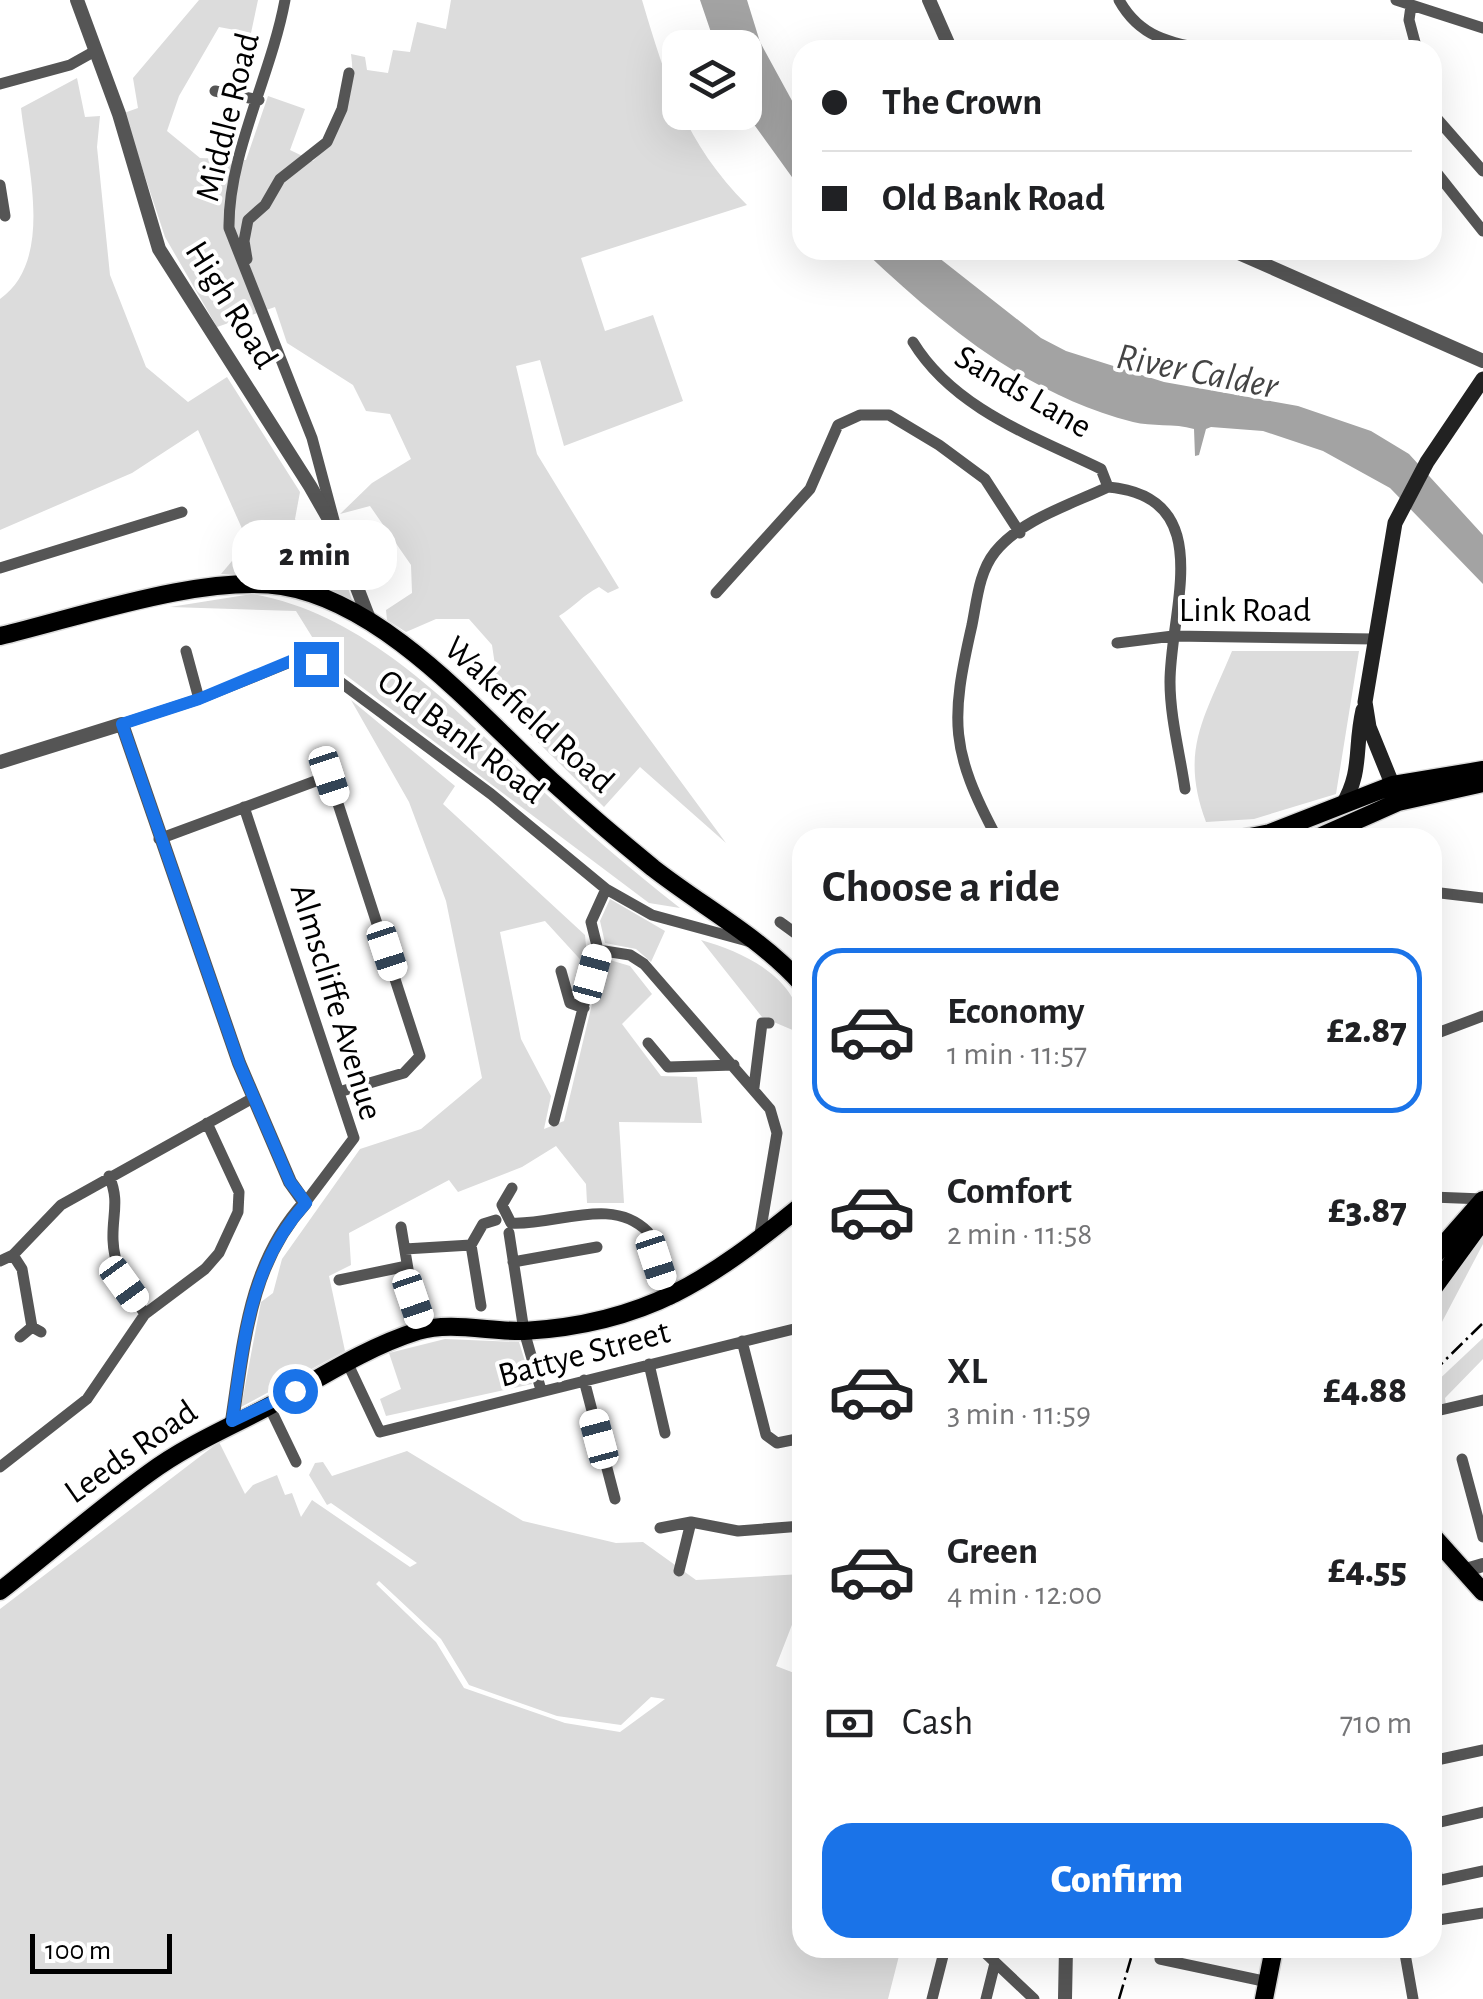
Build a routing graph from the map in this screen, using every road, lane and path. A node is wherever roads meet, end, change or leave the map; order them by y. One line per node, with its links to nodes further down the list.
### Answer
1 (76, 0): 11 (street, High Road)
2 (284, 0): 15 (street, Middle Road)
3 (929, 0): 8 (street)
4 (1119, 0): 9 (street)
5 (1396, 0): 6 (street)
6 (1411, 6): 7 (street); 10 (street)
7 (1483, 28)
8 (947, 40)
9 (1158, 40)
10 (1414, 40)
11 (95, 51): 13 (street); 29 (street, High Road)
12 (349, 73): 23 (street)
13 (0, 84)
14 (215, 91): 15 (street)
15 (259, 100): 23 (street, Middle Road)
16 (1442, 124): 17 (street)
17 (1483, 171)
18 (1442, 179): 21 (street)
19 (0, 186): 20 (street)
20 (5, 216)
21 (1483, 231)
22 (1255, 260): 25 (street)
23 (262, 305): 29 (street, Middle Road)
24 (912, 342): 27 (street, Sands Lane)
25 (1483, 361)
26 (1483, 379): 36 (main road)
27 (1108, 487): 30 (street); 35 (street)
28 (182, 512): 31 (street)
29 (334, 528): 33 (street, High Road)
30 (1020, 534): 32 (street); 50 (street)
31 (0, 568)
32 (716, 592)
33 (371, 625): 34 (main road, Wakefield Road); 60 (main road, Wakefield Road)
34 (0, 636)
35 (1173, 636): 36 (street, Link Road); 37 (street, Link Road); 45 (street)
36 (1374, 639): 40 (main road)
37 (1117, 644)
38 (186, 651): 39 (street)
39 (199, 699): 41 (street, Old Bank Road); 55 (street, Old Bank Road)
40 (1365, 702): 46 (main road); 47 (main road)
41 (122, 724): 42 (street, Old Bank Road); 54 (street)
42 (0, 762)
43 (1483, 770): 46 (main road)
44 (1483, 784): 46 (main road)
45 (1185, 789)
46 (1396, 794): 47 (main road); 49 (main road)
47 (1342, 806): 51 (main road)
48 (244, 808): 54 (street); 71 (street, Almscliffe Avenue); 71 (street)
49 (1373, 814): 52 (main road); 53 (main road)
50 (993, 828)
51 (1283, 828)
52 (1340, 828)
53 (1360, 828)
54 (159, 840): 72 (street)
55 (606, 889): 60 (street, Old Bank Road); 61 (street)
56 (1442, 893): 57 (street)
57 (1483, 898)
58 (780, 922): 59 (street)
59 (792, 931)
60 (760, 944): 63 (main road, Wakefield Road)
61 (598, 950): 64 (street); 69 (street)
62 (561, 971): 64 (street)
63 (792, 974)
64 (584, 1008): 73 (street)
65 (1483, 1016): 67 (street)
66 (769, 1023): 70 (street)
67 (1442, 1031)
68 (648, 1044): 69 (street)
69 (734, 1065): 70 (street)
70 (754, 1087): 85 (street)
71 (342, 1092): 79 (street, Almscliffe Avenue)
72 (254, 1098): 74 (street); 79 (street)
73 (554, 1121)
74 (207, 1123): 75 (street); 98 (street)
75 (109, 1176): 91 (street); 98 (street)
76 (512, 1188): 96 (street)
77 (1442, 1198): 78 (street)
78 (1483, 1200): 89 (main road)
79 (306, 1203): 111 (street)
80 (792, 1213): 85 (main road, Leeds Road)
81 (496, 1220): 86 (street)
82 (1483, 1220): 90 (main road)
83 (401, 1228): 88 (street)
84 (508, 1232): 93 (street)
85 (759, 1240): 96 (main road, Leeds Road)
86 (470, 1245): 88 (street); 97 (street)
87 (597, 1247): 93 (street)
88 (405, 1249): 94 (street)
89 (1442, 1252)
90 (1442, 1254)
91 (13, 1255): 92 (street); 102 (street)
92 (0, 1261)
93 (513, 1262): 101 (street)
94 (408, 1266): 95 (street); 100 (street)
95 (339, 1280)
96 (671, 1299): 101 (main road, Leeds Road)
97 (481, 1306)
98 (146, 1314): 116 (street)
99 (792, 1328): 103 (street, Battye Street)
100 (423, 1329): 101 (main road, Leeds Road); 104 (main road, Leeds Road)
101 (524, 1331): 107 (street)
102 (20, 1337)
103 (742, 1341): 105 (street, Battye Street); 113 (street)
104 (347, 1362): 107 (street, Battye Street); 109 (main road, Leeds Road)
105 (649, 1364): 106 (street, Battye Street); 112 (street)
106 (584, 1380): 107 (street, Battye Street); 117 (street)
107 (541, 1390)
108 (1483, 1400): 110 (street)
109 (269, 1406): 111 (main road, Leeds Road); 115 (street)
110 (1442, 1410)
111 (232, 1421): 125 (main road, Leeds Road)
112 (666, 1433)
113 (792, 1440)
114 (1462, 1459): 121 (street)
115 (296, 1462)
116 (0, 1467)
117 (614, 1498)
118 (691, 1522): 119 (street); 120 (street); 124 (street)
119 (666, 1524)
120 (792, 1527)
121 (1483, 1538)
122 (1442, 1541): 123 (main road)
123 (1474, 1567): 126 (main road)
124 (679, 1571)
125 (0, 1591)
126 (1483, 1592)
127 (1483, 1750): 128 (street)
128 (1442, 1759)
129 (1483, 1812): 130 (street)
130 (1442, 1822)
131 (1483, 1871): 132 (street)
132 (1442, 1880)
133 (1483, 1913): 134 (street)
134 (1442, 1919)
135 (942, 1958): 143 (street)
136 (991, 1958): 141 (street)
137 (1066, 1958): 146 (street)
138 (1272, 1958): 142 (main road)
139 (1406, 1958): 147 (street)
140 (1160, 1959): 142 (street)
141 (996, 1963): 144 (street); 145 (street)
142 (1266, 1990)
143 (932, 1999)
144 (986, 1999)
145 (1034, 1999)
146 (1064, 1999)
147 (1414, 1999)

